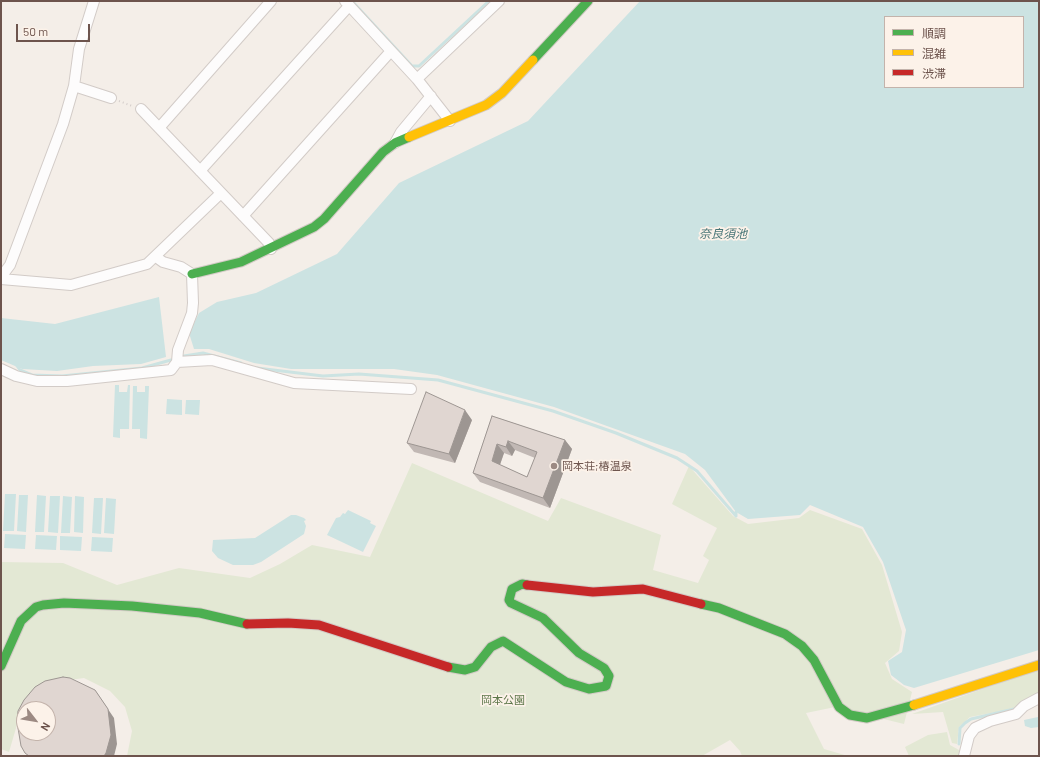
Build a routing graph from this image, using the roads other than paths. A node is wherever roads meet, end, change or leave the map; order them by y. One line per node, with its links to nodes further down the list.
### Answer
1 (94, 1): 8 (street)
2 (271, 1): 13 (street)
3 (499, 1): 7 (street)
4 (588, 1): 12 (street)
5 (347, 3): 6 (street); 15 (street)
6 (391, 51): 7 (street); 17 (street)
7 (417, 79): 9 (street)
8 (74, 86): 10 (street); 21 (street)
9 (431, 96): 12 (street); 14 (street)
10 (111, 98)
11 (141, 109): 13 (street)
12 (450, 121): 14 (street)
13 (159, 128): 15 (street)
14 (395, 143): 18 (street)
15 (200, 171): 16 (street)
16 (221, 193): 17 (street); 19 (street)
17 (243, 216): 18 (street)
18 (271, 249): 20 (street)
19 (156, 258): 20 (street); 21 (street)
20 (192, 274): 22 (street)
21 (1, 278)
22 (177, 362): 23 (street); 24 (street)
23 (1, 369)
24 (411, 389)
25 (1039, 665): 26 (street)
26 (1, 666)
27 (1039, 698): 28 (street)
28 (964, 756)

